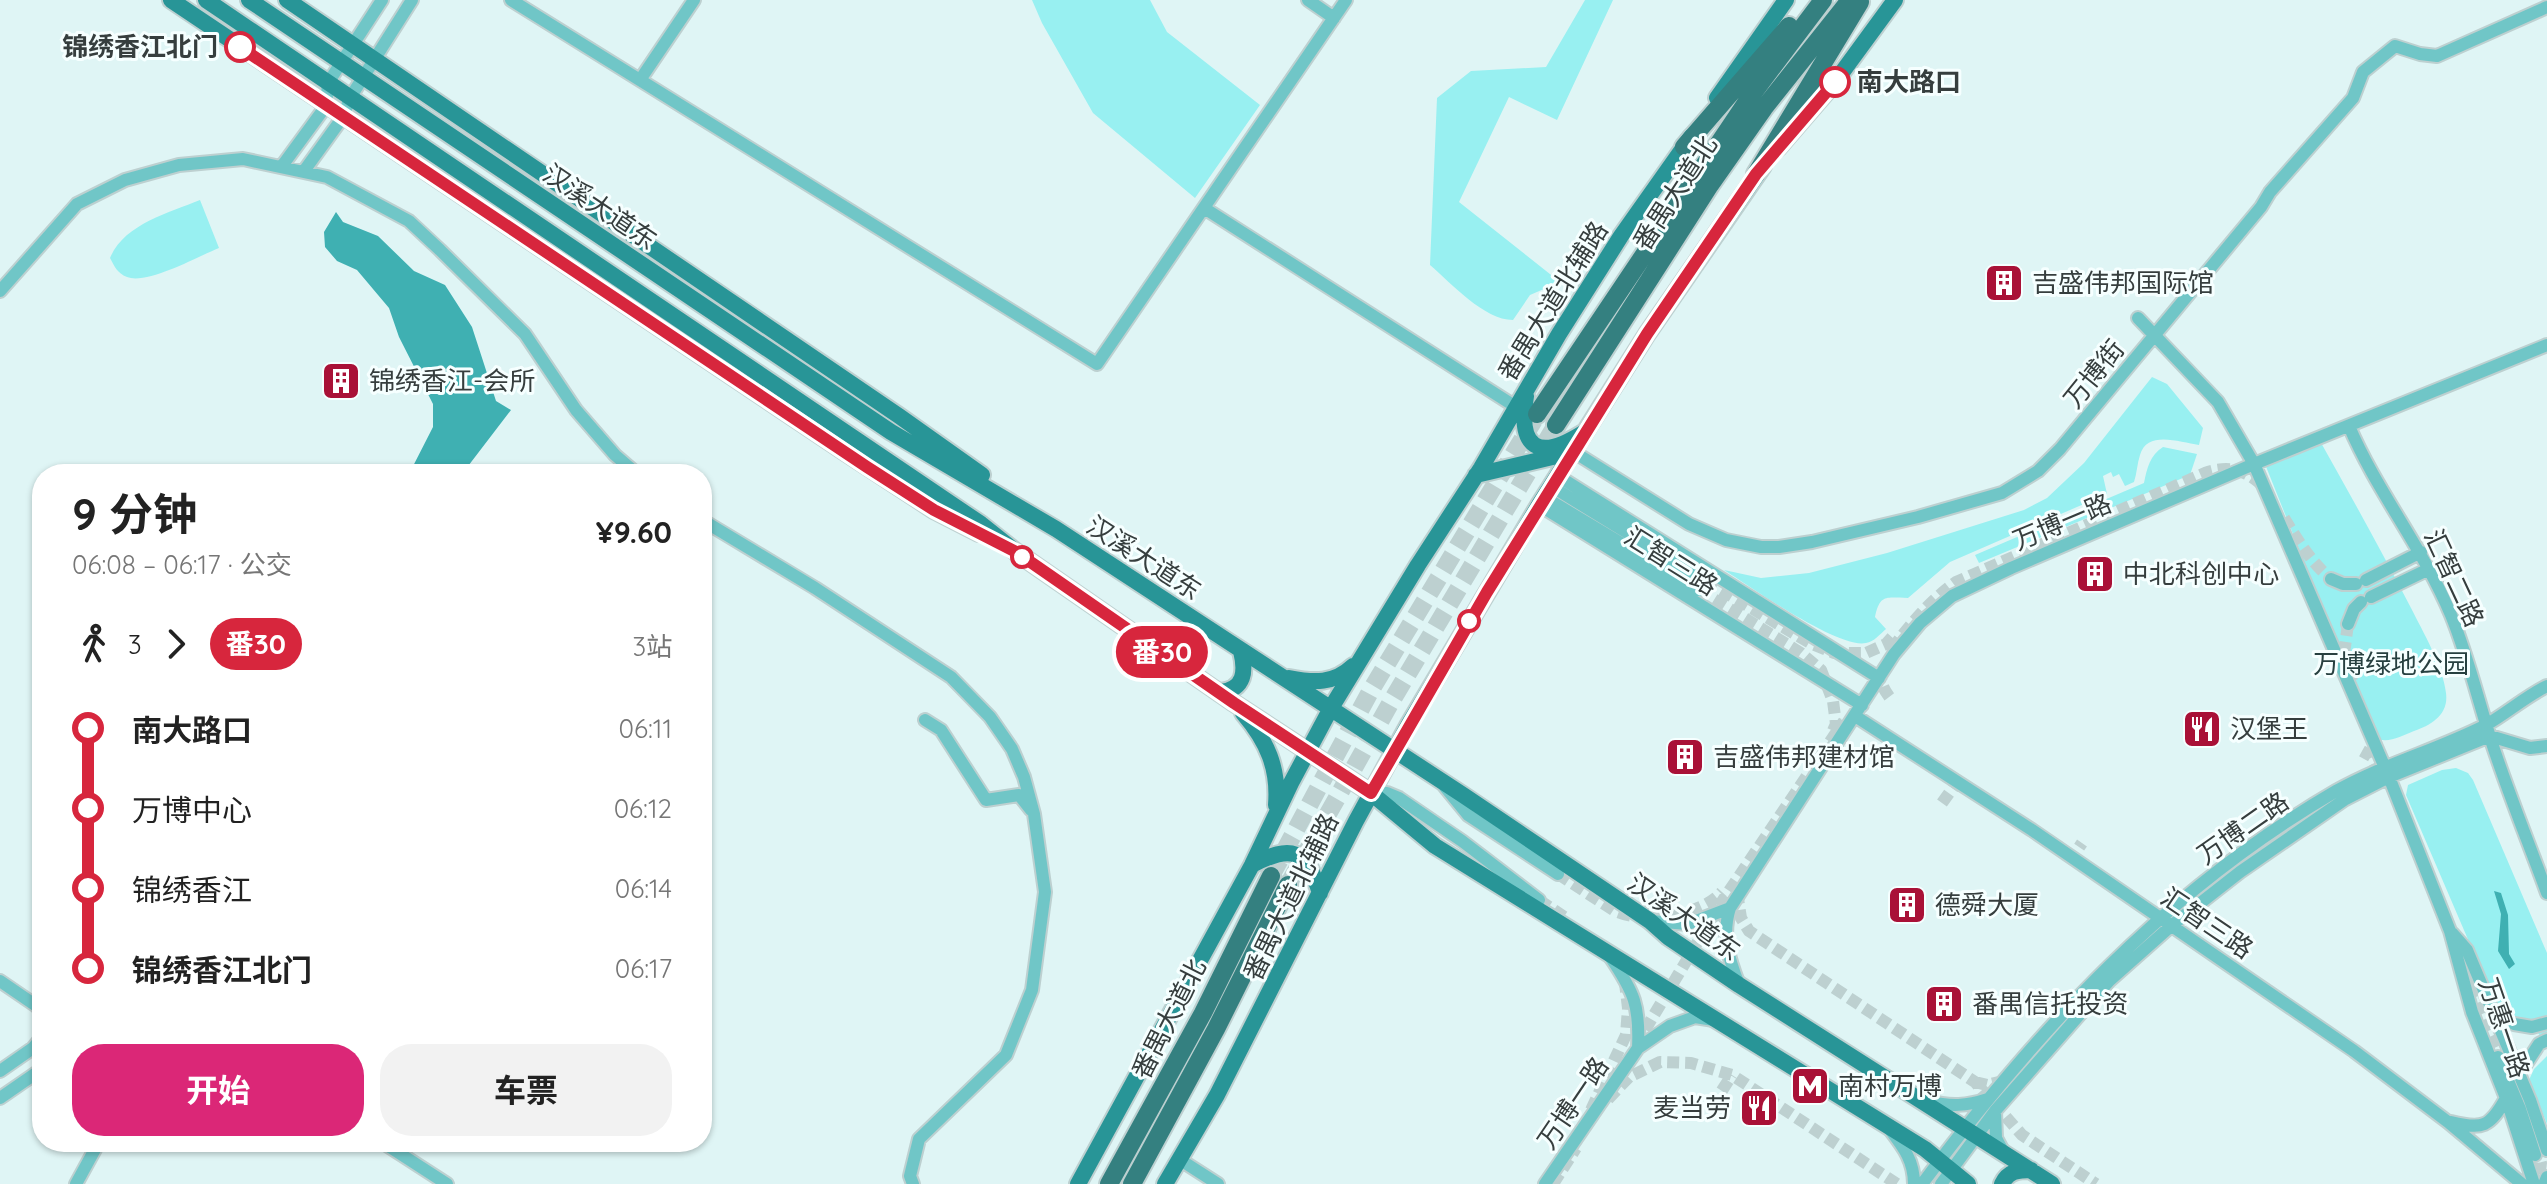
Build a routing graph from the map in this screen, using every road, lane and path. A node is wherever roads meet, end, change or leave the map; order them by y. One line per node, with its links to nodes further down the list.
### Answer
1 (171, 0): 26 (main road)
2 (206, 0): 24 (main road, 汉溪大道东)
3 (249, 0): 21 (main road, 汉溪大道东)
4 (287, 0): 19 (main road)
5 (382, 0): 19 (street)
6 (412, 0): 20 (street)
7 (511, 0): 23 (street)
8 (694, 0): 23 (street)
9 (1308, 0): 18 (street)
10 (1346, 0): 18 (street)
11 (1786, 0): 28 (main road, 番禺大道北辅路)
12 (1812, 0): 28 (highway)
13 (1823, 0): 39 (highway, 番禺大道北)
14 (1850, 0): 40 (highway, 番禺大道北)
15 (1862, 0): 31 (highway)
16 (1895, 0): 31 (main road, 番禺大道北辅路)
17 (2547, 7): 35 (street, 万博街)
18 (1334, 18): 32 (street)
19 (353, 45): 20 (main road); 21 (street)
20 (375, 59): 22 (street); 49 (main road)
21 (342, 62): 22 (main road, 汉溪大道东); 24 (street)
22 (364, 77): 25 (street); 49 (main road, 汉溪大道东)
23 (640, 80): 32 (street)
24 (328, 83): 25 (main road, 汉溪大道东); 26 (street)
25 (350, 98): 27 (street); 50 (main road, 汉溪大道东)
26 (326, 106): 27 (main road); 29 (street)
27 (343, 117): 30 (street); 50 (main road)
28 (1684, 147): 37 (main road, 番禺大道北辅路)
29 (282, 166): 30 (street); 33 (street)
30 (304, 171): 44 (street)
31 (1756, 174): 42 (main road, 番禺大道北辅路)
32 (1204, 208): 38 (street)
33 (0, 291)
34 (2138, 318): 35 (street, 万惠一路)
35 (2154, 335): 43 (street, 万博街); 45 (street, 万惠一路)
36 (2547, 345): 41 (street, 万博一路)
37 (1526, 391): 38 (main road, 番禺大道北辅路); 42 (main road)
38 (1516, 407): 46 (main road, 番禺大道北辅路)
39 (1537, 414)
40 (1556, 425)
41 (2349, 426): 45 (street, 万博一路); 51 (street, 汇智二路)
42 (1587, 431): 43 (main road, 番禺大道北辅路)
43 (1574, 452): 46 (main road); 47 (main road, 番禺大道北辅路)
44 (625, 464)
45 (2254, 464): 59 (street, 万博一路); 69 (street, 万惠一路)
46 (1476, 475): 57 (main road, 番禺大道北辅路)
47 (1548, 491): 54 (street); 59 (street, 汇智三路); 63 (street, 汇智三路); 68 (main road, 番禺大道北辅路)
48 (712, 526): 72 (street)
49 (1056, 529): 56 (main road, 汉溪大道东)
50 (1016, 552): 61 (main road, 汉溪大道东)
51 (2421, 552): 52 (street, 汇智二路); 53 (street)
52 (2429, 569): 55 (street); 65 (street, 汇智二路)
53 (2331, 579)
54 (1702, 585)
55 (2348, 624)
56 (1241, 651): 58 (main road, 汉溪大道东); 61 (main road)
57 (1360, 659): 58 (main road); 62 (main road, 番禺大道北辅路)
58 (1280, 676): 62 (main road, 汉溪大道东)
59 (1879, 678): 63 (street, 万博一路)
60 (2547, 686): 65 (street, 万博二路)
61 (1228, 698): 67 (main road, 汉溪大道东); 73 (main road)
62 (1331, 708): 67 (main road, 番禺大道北辅路); 68 (main road, 汉溪大道东)
63 (1858, 710): 81 (street, 万博一路); 82 (street, 汇智三路)
64 (925, 720): 72 (street)
65 (2488, 730): 66 (street); 69 (street, 万博二路); 79 (street, 汇智二路)
66 (2547, 746)
67 (1307, 750): 71 (main road, 汉溪大道东); 73 (main road, 番禺大道北辅路)
68 (1394, 751): 70 (main road, 汉溪大道东); 71 (main road, 番禺大道北辅路)
69 (2387, 772): 82 (street, 万博二路); 84 (street, 万博二路); 85 (street, 万惠一路)
70 (1441, 781): 75 (street); 83 (main road, 汉溪大道东)
71 (1371, 793): 78 (main road, 番禺大道北辅路); 80 (street); 86 (main road, 汉溪大道东)
72 (1034, 814): 117 (street)
73 (1273, 821): 74 (main road, 番禺大道北辅路)
74 (1252, 865): 78 (main road); 118 (main road, 番禺大道北辅路)
75 (1558, 874)
76 (1271, 876): 119 (highway, 番禺大道北)
77 (1288, 885): 120 (highway, 番禺大道北)
78 (1320, 893): 111 (main road, 番禺大道北辅路)
79 (2547, 893)
80 (1539, 900)
81 (1730, 908): 83 (street); 88 (street)
82 (2159, 917): 84 (street, 汇智三路); 102 (street, 万博二路)
83 (1650, 921): 88 (main road, 汉溪大道东)
84 (2171, 926): 103 (street, 万博二路); 104 (street, 汇智三路)
85 (2450, 931): 101 (street, 万惠一路); 109 (street, 万惠一路)
86 (1610, 955): 90 (main road, 汉溪大道东); 94 (street)
87 (0, 981): 89 (street)
88 (1739, 985): 100 (main road, 汉溪大道东)
89 (32, 1003)
90 (1721, 1021): 94 (street); 105 (main road, 汉溪大道东)
91 (2547, 1023): 92 (street)
92 (2514, 1024)
93 (2547, 1040): 96 (street)
94 (1638, 1048): 123 (street, 万博一路)
95 (32, 1049): 97 (street)
96 (2526, 1064)
97 (0, 1071)
98 (32, 1076): 99 (street)
99 (0, 1098)
100 (1918, 1098): 102 (street); 106 (main road, 汉溪大道东)
101 (2506, 1098): 104 (street); 130 (street, 万惠一路)
102 (1988, 1099): 106 (street, 万博二路)
103 (1995, 1111): 106 (street, 万博二路); 110 (street)
104 (2448, 1122): 129 (street, 汇智三路)
105 (1886, 1125): 113 (main road, 汉溪大道东); 124 (street)
106 (1971, 1132): 110 (main road, 汉溪大道东); 113 (street, 万博二路)
107 (94, 1152): 115 (street)
108 (397, 1152): 116 (street)
109 (2541, 1152)
110 (2004, 1153): 112 (main road, 汉溪大道东)
111 (1179, 1159): 121 (main road, 番禺大道北辅路); 122 (street)
112 (2031, 1170): 127 (main road); 128 (main road, 汉溪大道东)
113 (1944, 1172): 125 (street, 万博二路); 126 (main road, 汉溪大道东)
114 (2547, 1177): 131 (street)
115 (76, 1184)
116 (447, 1184)
117 (913, 1184)
118 (1078, 1184)
119 (1109, 1184)
120 (1132, 1184)
121 (1165, 1184)
122 (1218, 1184)
123 (1545, 1184)
124 (1914, 1184)
125 (1922, 1184)
126 (1968, 1184)
127 (2002, 1184)
128 (2052, 1184)
129 (2522, 1184)
130 (2534, 1184)
131 (2544, 1184)

